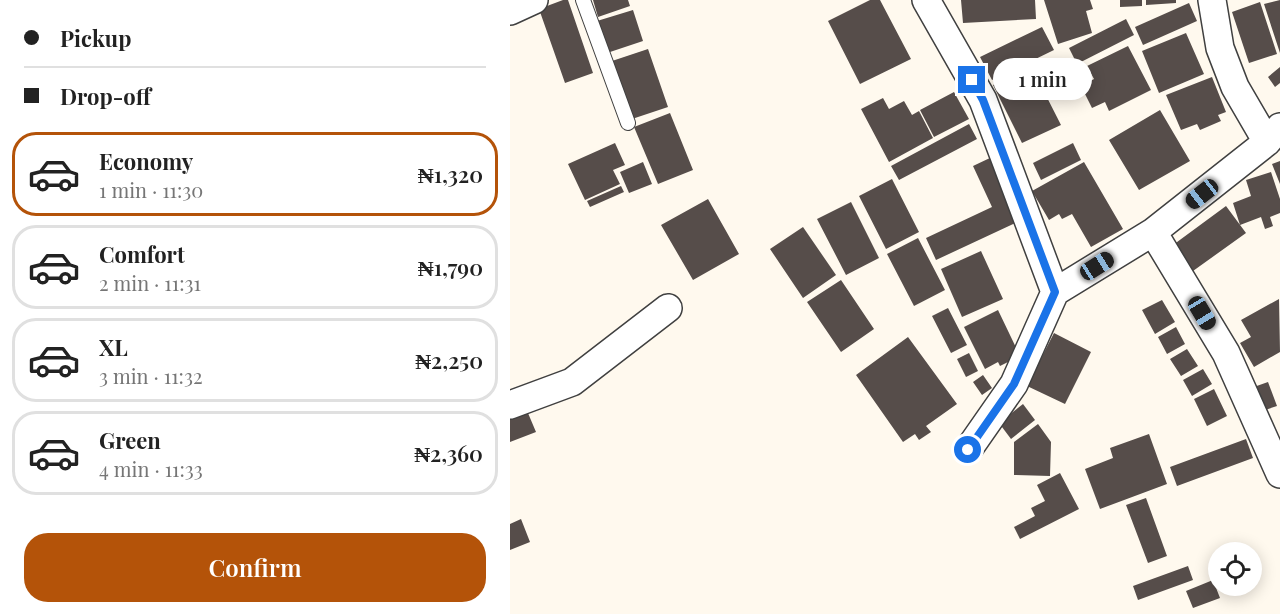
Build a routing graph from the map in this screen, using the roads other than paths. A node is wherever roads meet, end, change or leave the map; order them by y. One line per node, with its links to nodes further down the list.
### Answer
1 (534, 0): 5 (street)
2 (583, 0): 6 (lane)
3 (926, 0): 9 (street)
4 (1212, 0): 7 (street)
5 (510, 11)
6 (628, 123)
7 (1274, 134): 8 (street)
8 (1153, 232): 9 (street); 13 (street)
9 (1055, 292): 12 (street)
10 (668, 308): 11 (street)
11 (510, 405)
12 (968, 450)
13 (1280, 474)

